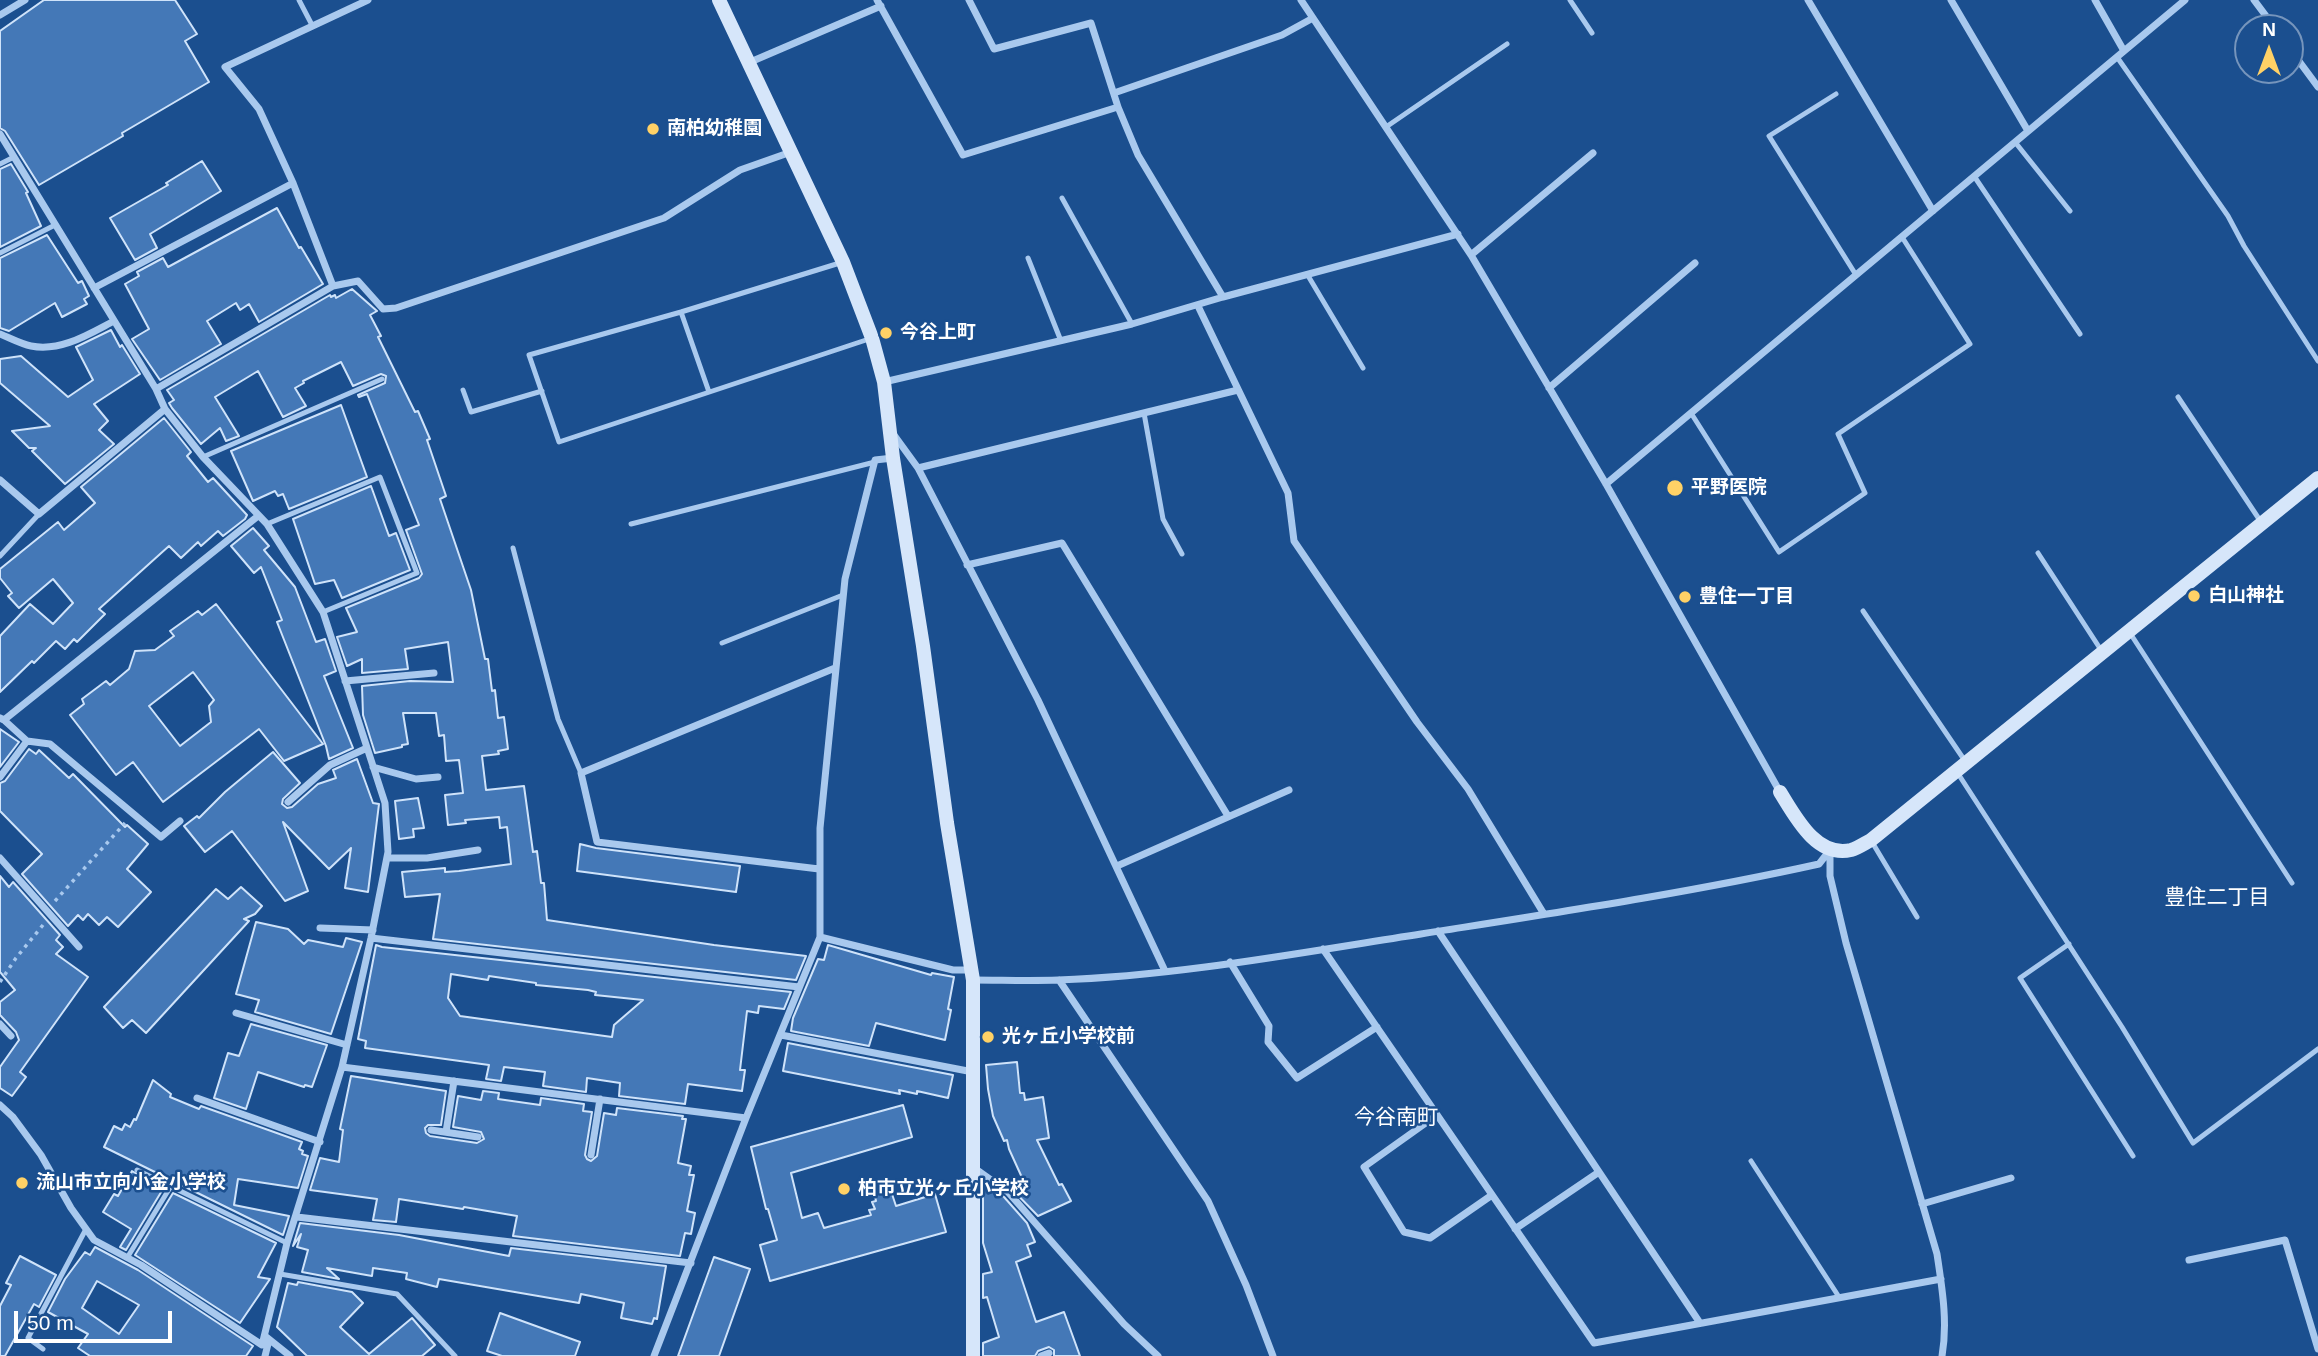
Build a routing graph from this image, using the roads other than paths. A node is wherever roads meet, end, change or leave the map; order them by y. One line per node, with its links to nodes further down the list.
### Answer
1 (25, 0): 13 (street)
2 (299, 0): 15 (lane)
3 (368, 0): 15 (street)
4 (719, 0): 20 (street)
5 (969, 0): 23 (street)
6 (1301, 0): 14 (street)
7 (1570, 0): 16 (lane)
8 (1808, 0): 37 (street)
9 (1951, 0): 27 (street)
10 (2095, 0): 18 (street)
11 (2185, 0): 18 (street)
12 (879, 3): 20 (street); 25 (street)
13 (0, 16)
14 (1313, 18): 23 (street); 26 (street)
15 (312, 25): 35 (street)
16 (1592, 33)
17 (1507, 44): 26 (lane)
18 (2124, 51): 19 (street)
19 (2117, 57): 27 (street); 60 (lane)
20 (748, 63): 30 (street)
21 (2304, 68): 22 (street)
22 (2318, 87)
23 (1114, 93): 25 (street)
24 (1836, 94): 48 (lane)
25 (1118, 107): 51 (street)
26 (1386, 127): 40 (street)
27 (2028, 131): 29 (street)
28 (0, 134): 32 (street)
29 (2015, 142): 34 (street); 38 (lane)
30 (791, 152): 45 (street); 49 (street)
31 (1593, 153): 43 (street)
32 (13, 156): 33 (lane); 39 (street)
33 (0, 164)
34 (1974, 176): 37 (street); 57 (lane)
35 (293, 183): 49 (street); 50 (street)
36 (1062, 198): 55 (lane)
37 (1933, 211): 41 (street)
38 (2070, 211)
39 (55, 225): 42 (lane); 50 (street)
40 (1458, 234): 43 (street); 47 (street)
41 (1902, 237): 48 (street); 73 (lane)
42 (0, 253)
43 (1471, 255): 64 (street)
44 (1028, 258): 59 (lane)
45 (844, 262): 53 (lane); 58 (street)
46 (1695, 263): 64 (street)
47 (1307, 274): 51 (street); 61 (lane)
48 (1856, 275): 73 (street)
49 (333, 286): 65 (street)
50 (94, 288): 54 (street)
51 (1223, 297): 52 (street)
52 (1198, 306): 55 (street); 67 (street)
53 (681, 312): 68 (lane); 69 (lane)
54 (114, 321): 56 (street); 65 (street)
55 (1132, 324): 59 (street)
56 (0, 334)
57 (2080, 334)
58 (872, 338): 63 (street); 69 (lane)
59 (1061, 341): 63 (street)
60 (2318, 361)
61 (1363, 368)
62 (382, 379): 75 (lane)
63 (884, 382): 74 (street)
64 (1549, 388): 81 (street)
65 (156, 389): 71 (street)
66 (463, 390): 68 (lane)
67 (1238, 390): 72 (street); 122 (street)
68 (542, 391): 69 (lane)
69 (709, 393)
70 (2178, 397): 84 (lane)
71 (165, 409): 75 (street); 82 (street)
72 (1144, 413): 78 (street); 89 (lane)
73 (1690, 413): 81 (street)
74 (890, 429): 76 (street); 78 (street)
75 (203, 457): 83 (street)
76 (893, 458): 77 (street); 133 (street)
77 (875, 462): 86 (lane); 92 (street)
78 (918, 468): 91 (street)
79 (2318, 478): 84 (street)
80 (0, 480): 82 (street)
81 (1606, 484): 110 (street)
82 (39, 514): 90 (lane)
83 (258, 516): 85 (street); 101 (street)
84 (2262, 523): 95 (street)
85 (267, 524): 94 (street); 94 (lane)
86 (631, 524)
87 (513, 548): 106 (lane)
88 (2038, 553): 97 (lane)
89 (1182, 554)
90 (0, 556)
91 (967, 565): 112 (street); 119 (street)
92 (844, 595): 96 (lane); 98 (street)
93 (1863, 611): 105 (lane)
94 (323, 612): 100 (street)
95 (2129, 631): 97 (street); 121 (lane)
96 (722, 643)
97 (2102, 653): 105 (street)
98 (835, 668): 106 (street); 120 (street)
99 (434, 673): 100 (street)
100 (345, 681): 103 (street)
101 (2, 719): 102 (street)
102 (27, 741): 107 (street); 113 (street)
103 (367, 748): 104 (street); 111 (street)
104 (373, 767): 108 (street); 118 (street)
105 (1962, 768): 114 (street); 128 (lane)
106 (581, 774): 120 (street)
107 (0, 777)
108 (438, 777)
109 (1289, 790): 112 (street)
110 (1780, 792): 116 (street)
111 (288, 802)
112 (1228, 816): 119 (street)
113 (180, 821)
114 (1871, 839): 116 (street); 123 (lane)
115 (478, 850): 118 (street)
116 (1830, 850): 122 (street); 164 (street)
117 (0, 858): 129 (street)
118 (387, 858): 126 (street)
119 (1117, 866): 132 (street)
120 (819, 869): 127 (street)
121 (2292, 883)
122 (1544, 914): 125 (street)
123 (1917, 917)
124 (320, 928): 126 (street)
125 (1438, 931): 130 (street); 160 (street)
126 (372, 934): 135 (street); 141 (street)
127 (820, 937): 133 (street); 135 (street)
128 (2069, 944): 142 (lane); 156 (lane)
129 (79, 947)
130 (1323, 949): 131 (street); 138 (street)
131 (1230, 962): 132 (street); 138 (street)
132 (1165, 971): 134 (street)
133 (973, 975): 134 (street); 144 (street)
134 (1059, 980): 185 (street)
135 (799, 988): 139 (street)
136 (236, 1013): 141 (street)
137 (0, 1024): 140 (street)
138 (1377, 1027): 149 (street)
139 (781, 1035): 144 (street); 150 (street)
140 (11, 1036)
141 (347, 1045): 143 (street)
142 (2318, 1049)
143 (342, 1068): 145 (street); 154 (street)
144 (974, 1073): 158 (street)
145 (454, 1081): 147 (street); 152 (street)
146 (197, 1098): 154 (street)
147 (600, 1100): 150 (street); 155 (street)
148 (0, 1105): 167 (street)
149 (1437, 1115): 163 (street); 163 (street)
150 (746, 1118): 171 (street)
151 (431, 1130): 152 (street)
152 (446, 1132): 153 (street)
153 (478, 1137)
154 (320, 1142): 165 (street)
155 (591, 1155)
156 (2133, 1156)
157 (1751, 1161): 174 (lane)
158 (973, 1167): 183 (street); 184 (street)
159 (137, 1170): 162 (lane)
160 (1599, 1172): 166 (street); 175 (street)
161 (2011, 1178): 164 (street)
162 (171, 1186): 168 (lane); 169 (lane)
163 (1492, 1195): 166 (street)
164 (1922, 1204): 173 (street)
165 (297, 1217): 168 (street); 171 (street)
166 (1515, 1228): 175 (street)
167 (86, 1229): 169 (street); 177 (lane)
168 (287, 1243): 172 (street)
169 (127, 1258): 176 (street)
170 (2189, 1260): 178 (street)
171 (691, 1263): 182 (street)
172 (280, 1274): 176 (street); 181 (lane)
173 (1941, 1279): 174 (street); 186 (street)
174 (1839, 1297): 175 (street)
175 (1700, 1323)
176 (267, 1338): 179 (street); 180 (street)
177 (43, 1349)
178 (2318, 1349)
179 (265, 1356)
180 (290, 1356)
181 (455, 1356)
182 (654, 1356)
183 (973, 1356)
184 (1158, 1356)
185 (1273, 1356)
186 (1942, 1356)

